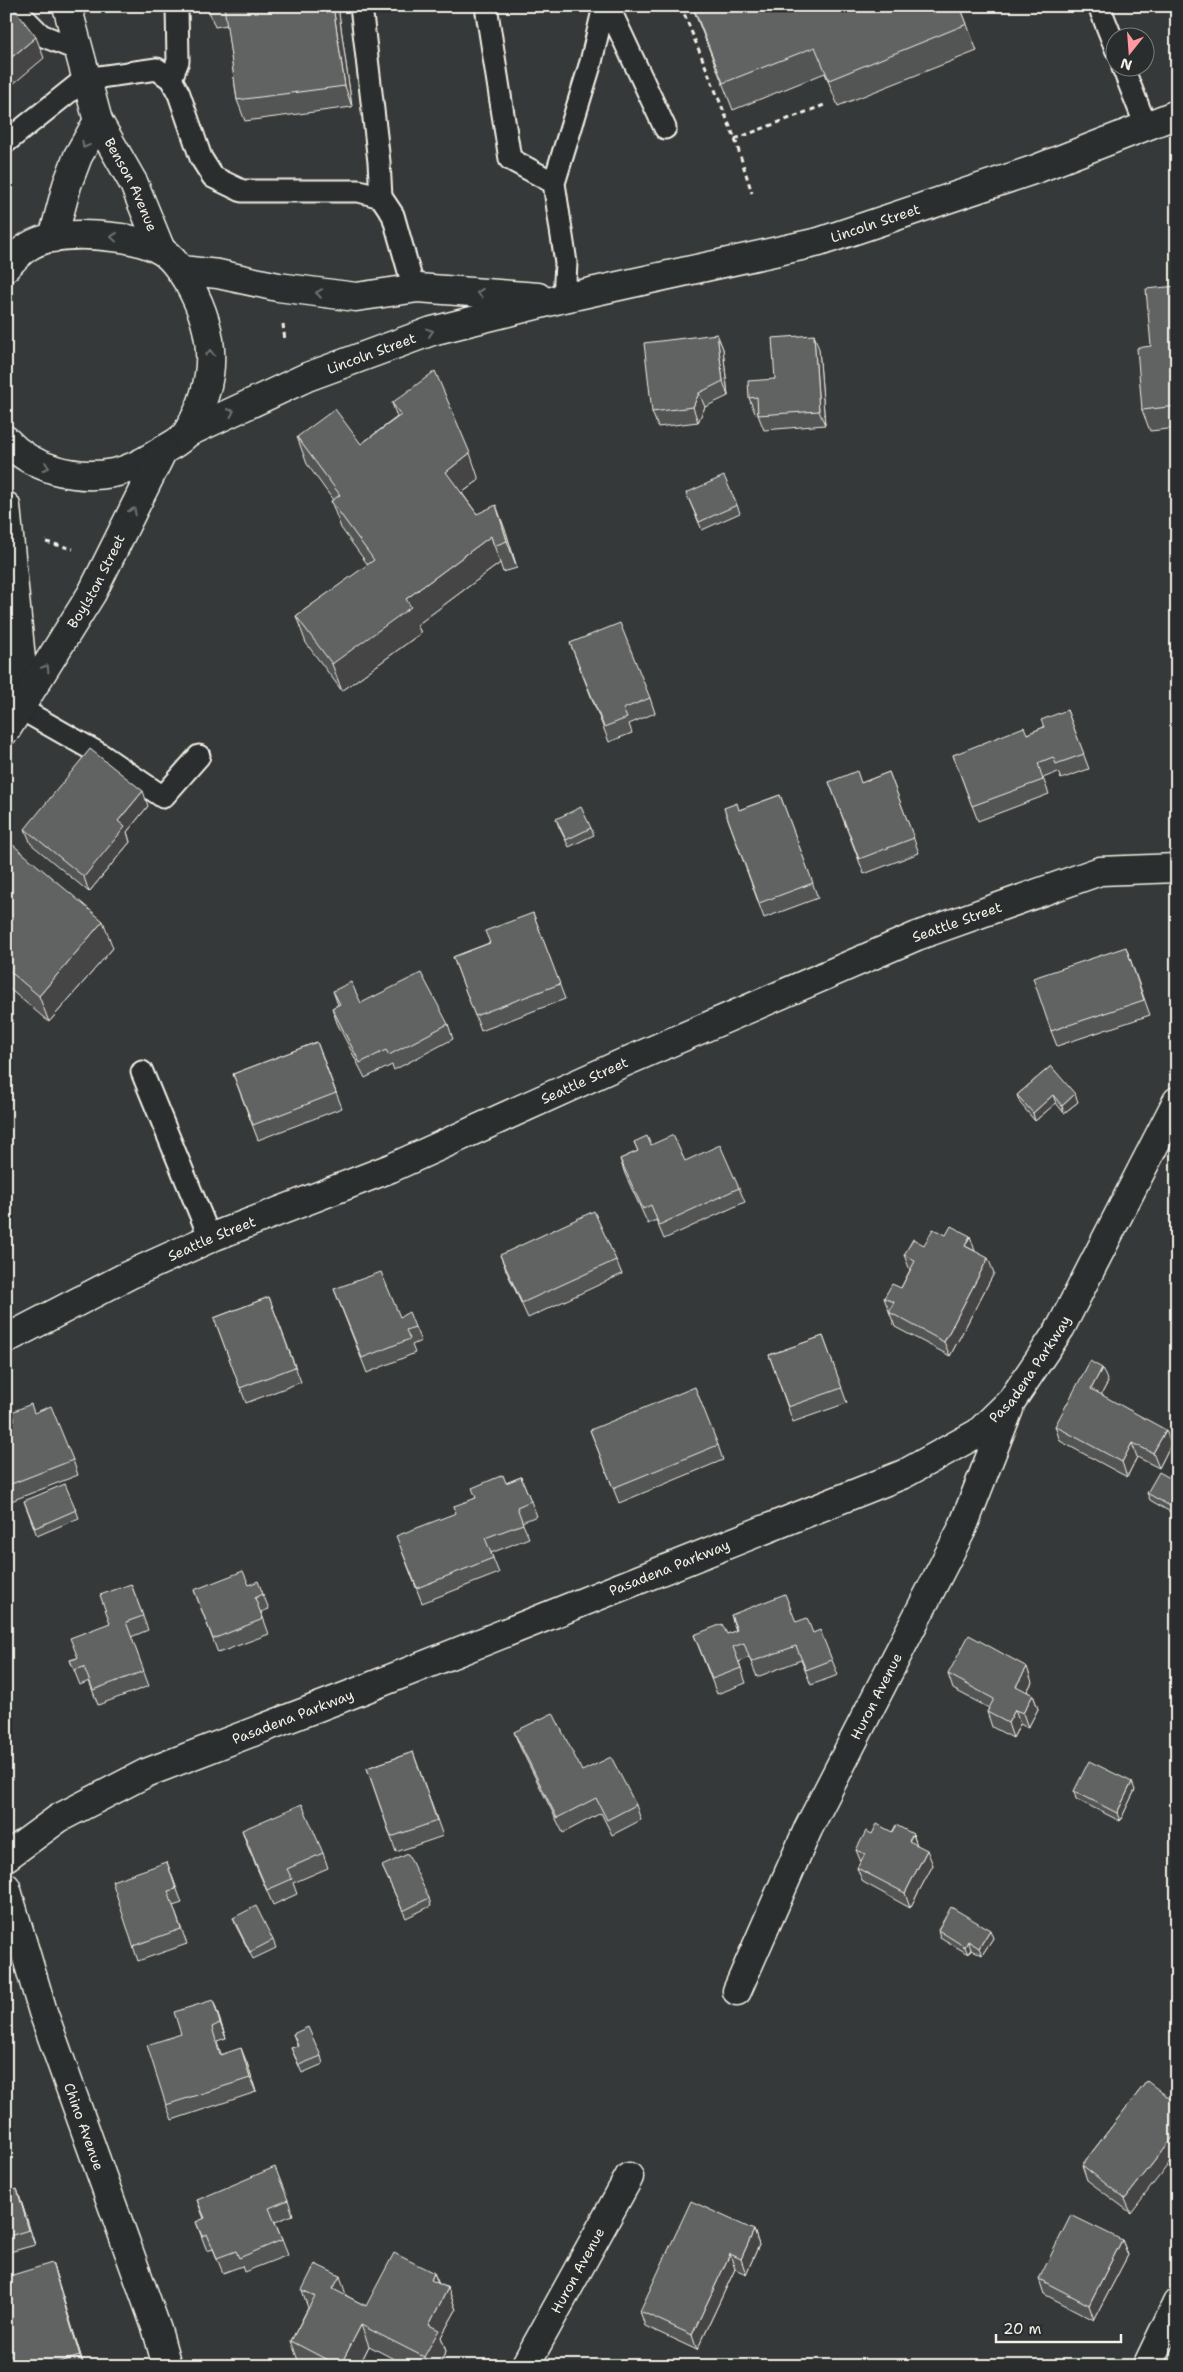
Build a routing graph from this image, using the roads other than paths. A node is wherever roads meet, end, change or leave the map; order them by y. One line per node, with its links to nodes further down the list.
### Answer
1 (12, 6): 10 (lane)
2 (67, 6): 10 (street, Benson Avenue)
3 (177, 6): 13 (lane)
4 (360, 6): 20 (lane)
5 (486, 6): 19 (lane)
6 (604, 6): 19 (lane)
7 (608, 6): 17 (lane)
8 (1099, 6): 9 (lane)
9 (1108, 28)
10 (81, 51): 12 (street, Benson Avenue)
11 (1127, 78): 16 (lane)
12 (85, 79): 13 (lane); 15 (street, Benson Avenue); 18 (lane)
13 (171, 79): 20 (lane)
14 (1177, 114): 16 (street, Lincoln Street)
15 (98, 121): 21 (street, Benson Avenue, one-way to 21); 23 (street, Benson Avenue)
16 (1146, 126): 27 (street, Lincoln Street)
17 (665, 128)
18 (6, 142)
19 (554, 183): 27 (lane)
20 (381, 197): 26 (lane)
21 (53, 238): 22 (street); 23 (street, one-way to 21)
22 (16, 244): 24 (street)
23 (161, 250): 25 (street)
24 (6, 267)
25 (181, 270): 26 (street, Lincoln Street, one-way to 25); 28 (street, one-way to 25)
26 (414, 289): 27 (street, Lincoln Street, one-way to 26)
27 (564, 298): 28 (street, Lincoln Street, one-way to 27)
28 (187, 433): 30 (street, Lincoln Street)
29 (6, 440): 30 (street, Lincoln Street, one-way to 30)
30 (163, 450): 32 (street, Boylston Street, one-way to 30)
31 (6, 506): 32 (street)
32 (13, 720): 33 (lane)
33 (199, 756)
34 (1177, 868): 37 (street, Seattle Street)
35 (142, 1072): 37 (lane)
36 (1177, 1101): 39 (street, Pasadena Parkway)
37 (210, 1238): 38 (street, Seattle Street)
38 (6, 1339)
39 (1012, 1400): 40 (street, Pasadena Parkway); 42 (street, Huron Avenue)
40 (6, 1857)
41 (6, 1887): 45 (street, Chino Avenue)
42 (737, 1991)
43 (629, 2177): 46 (street, Huron Avenue)
44 (1177, 2303): 47 (street)
45 (167, 2366)
46 (525, 2366)
47 (1147, 2366)

